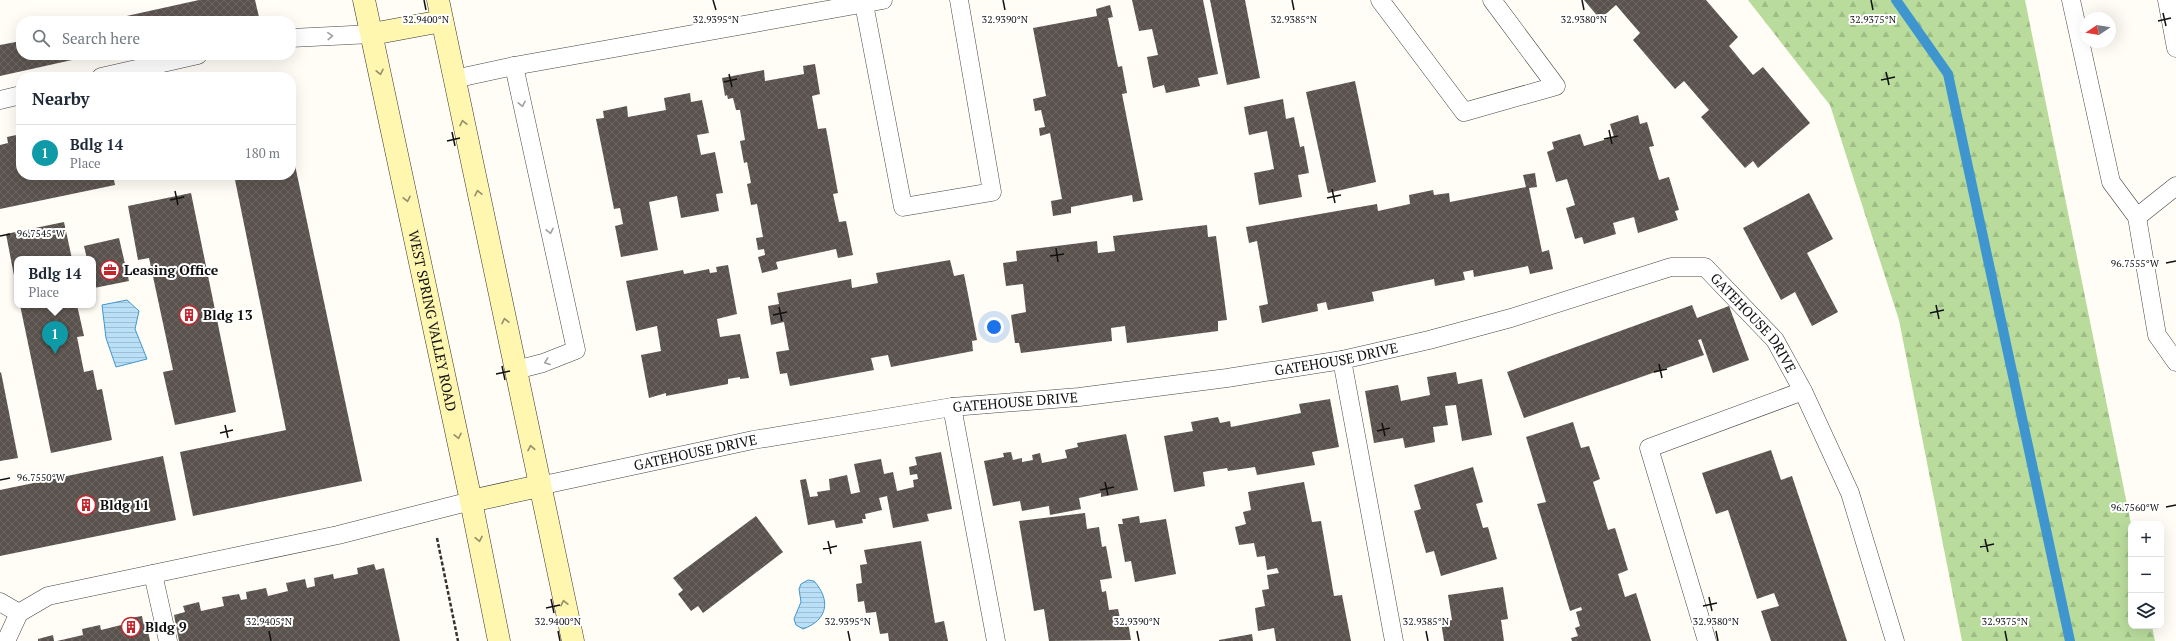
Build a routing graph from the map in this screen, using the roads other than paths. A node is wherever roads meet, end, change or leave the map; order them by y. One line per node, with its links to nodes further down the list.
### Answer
1 (364, 0): 10 (main road, WEST SPRING VALLEY ROAD)
2 (883, 0): 8 (lane)
3 (959, 0): 8 (lane)
4 (1380, 0): 5 (lane)
5 (1492, 0)
6 (2071, 0): 20 (lane)
7 (2167, 0): 12 (lane)
8 (864, 4): 14 (lane)
9 (440, 10): 10 (main road); 16 (main road)
10 (372, 34): 11 (lane, one-way to 10); 27 (main road, WEST SPRING VALLEY ROAD, one-way to 27)
11 (296, 38)
12 (2176, 48)
13 (176, 60): 15 (lane)
14 (514, 66): 16 (lane); 23 (lane, one-way to 23)
15 (123, 72)
16 (454, 79): 23 (main road, one-way to 16)
17 (16, 96): 18 (lane)
18 (0, 100)
19 (2176, 186): 20 (lane)
20 (2137, 217): 22 (lane)
21 (1342, 360): 24 (lane, GATEHOUSE DRIVE); 25 (lane, GATEHOUSE DRIVE); 36 (lane)
22 (2176, 362)
23 (516, 370): 26 (main road, one-way to 23)
24 (1803, 391): 37 (lane); 38 (lane, GATEHOUSE DRIVE)
25 (952, 407): 26 (lane, GATEHOUSE DRIVE); 35 (lane)
26 (539, 486): 27 (main road); 34 (main road, one-way to 26)
27 (471, 500): 28 (lane); 33 (main road, WEST SPRING VALLEY ROAD, one-way to 33)
28 (153, 574): 30 (lane); 32 (lane)
29 (0, 602): 30 (lane)
30 (19, 613): 31 (lane)
31 (6, 641)
32 (168, 641)
33 (500, 641)
34 (573, 641)
35 (996, 641)
36 (1394, 641)
37 (1707, 641)
38 (1896, 641)

